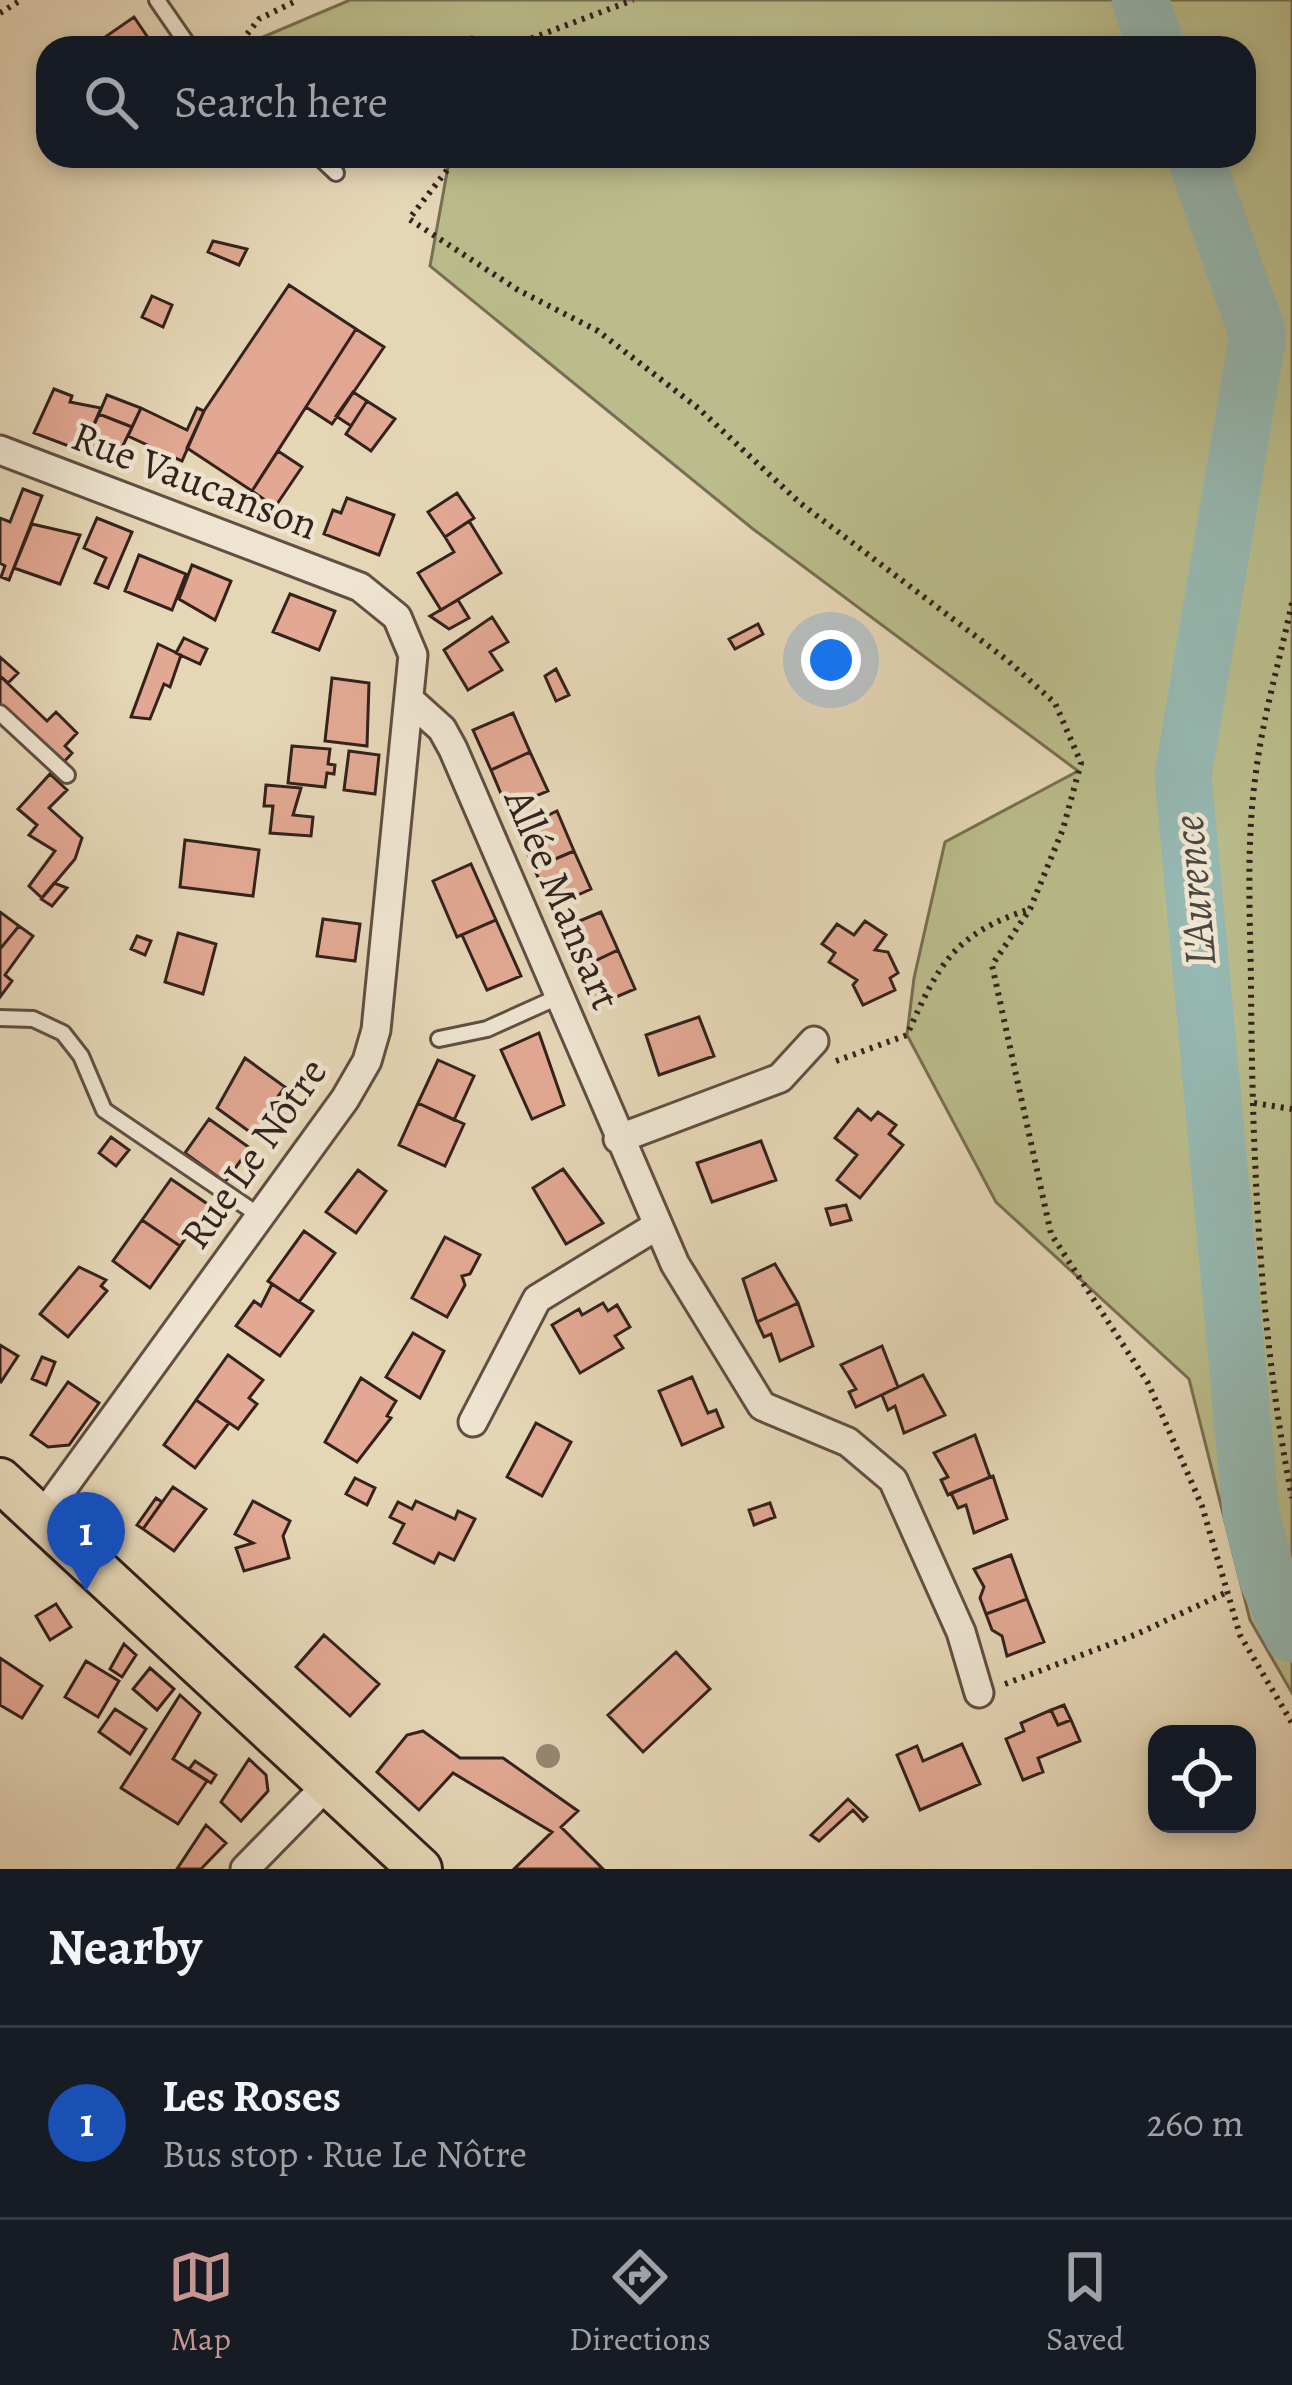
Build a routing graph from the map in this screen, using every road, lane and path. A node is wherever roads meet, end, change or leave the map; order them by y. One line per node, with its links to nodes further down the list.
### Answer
1 (21, 0): 5 (path)
2 (157, 0): 6 (lane)
3 (298, 0): 7 (path)
4 (633, 0): 8 (path)
5 (0, 14)
6 (182, 36)
7 (246, 36)
8 (538, 36)
9 (332, 168): 11 (lane)
10 (449, 168): 18 (path)
11 (336, 172)
12 (0, 450): 13 (street, Rue Vaucanson)
13 (360, 587): 15 (street, Rue Le Nôtre)
14 (1292, 603): 24 (path)
15 (412, 702): 19 (street, Allée Mansart); 27 (street, Rue Le Nôtre)
16 (0, 713): 17 (lane)
17 (67, 775)
18 (1030, 909): 23 (path); 33 (path)
19 (558, 997): 21 (lane); 26 (street, Allée Mansart)
20 (0, 1018): 27 (lane)
21 (439, 1039)
22 (814, 1041): 23 (street)
23 (781, 1078): 26 (street)
24 (1253, 1103): 25 (path); 31 (path)
25 (1292, 1109)
26 (618, 1139): 28 (street, Allée Mansart)
27 (262, 1218): 32 (street, Rue Le Nôtre)
28 (656, 1227): 29 (street); 34 (street, Allée Mansart)
29 (473, 1422)
30 (0, 1480): 32 (main road)
31 (1292, 1498)
32 (41, 1518): 36 (main road)
33 (1227, 1592): 34 (path); 35 (path)
34 (979, 1693)
35 (1292, 1724)
36 (329, 1783): 37 (street); 38 (main road)
37 (245, 1869)
38 (420, 1869)

